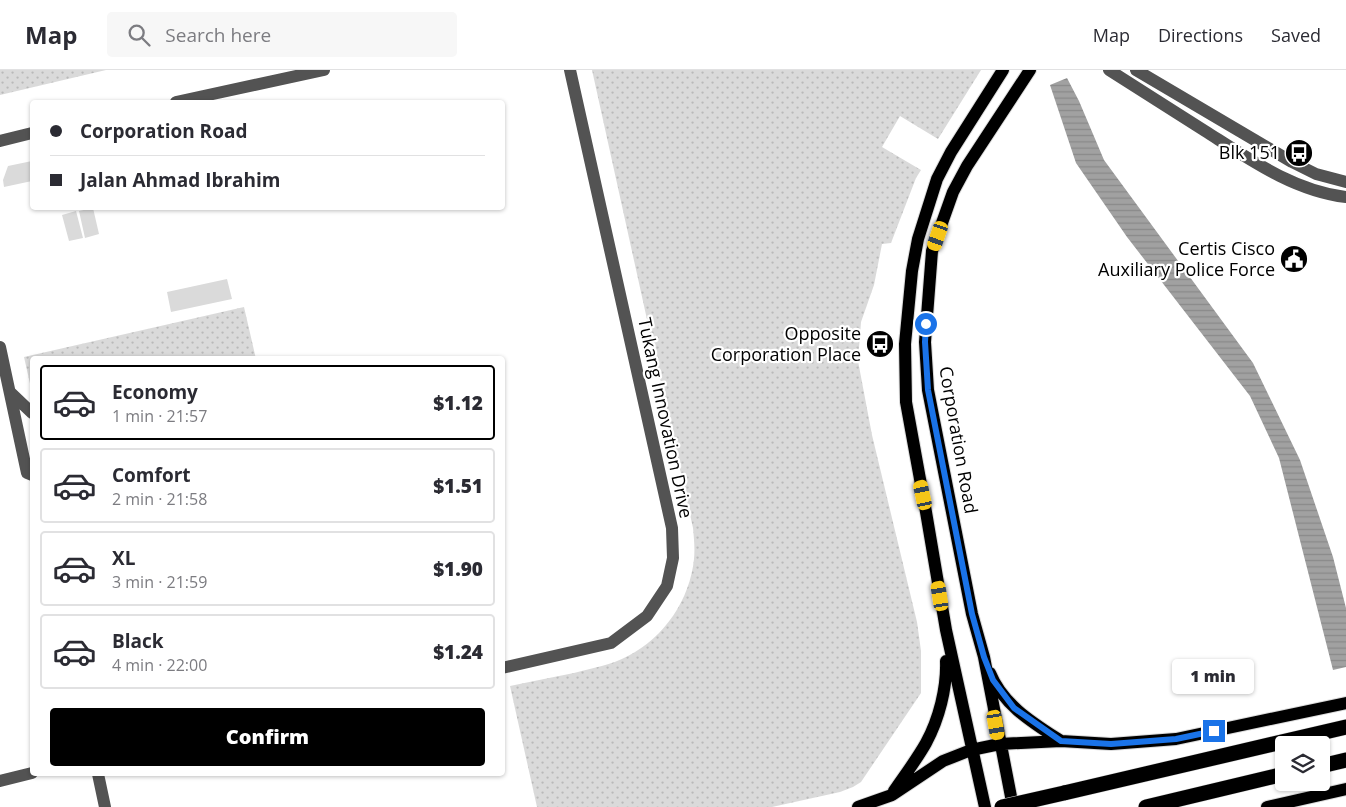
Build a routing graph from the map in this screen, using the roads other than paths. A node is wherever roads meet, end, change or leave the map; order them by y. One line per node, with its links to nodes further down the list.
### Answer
1 (324, 70): 7 (street)
2 (570, 70): 18 (street, Tukang Innovation Drive)
3 (1003, 70): 16 (main road)
4 (1030, 70): 17 (main road, Corporation Road)
5 (1109, 70): 11 (street)
6 (1136, 70): 10 (street)
7 (185, 100)
8 (30, 134): 9 (street)
9 (0, 141)
10 (1346, 182)
11 (1346, 197)
12 (0, 347): 13 (street)
13 (10, 392): 14 (street); 15 (street)
14 (30, 412)
15 (30, 475)
16 (946, 630): 23 (main road); 31 (main road)
17 (984, 657): 21 (main road); 22 (main road, Corporation Road)
18 (505, 667)
19 (1346, 702): 21 (main road)
20 (1341, 729): 35 (highway, bridge)
21 (1061, 741): 22 (main road)
22 (1000, 744): 23 (main road); 36 (main road, Corporation Road)
23 (971, 750): 31 (main road); 34 (main road)
24 (1343, 760): 25 (highway)
25 (1330, 764)
26 (30, 774): 29 (street)
27 (98, 776): 32 (street)
28 (1275, 776): 37 (highway)
29 (0, 781)
30 (1346, 789): 38 (main road)
31 (892, 795): 33 (main road)
32 (105, 807)
33 (858, 807)
34 (985, 807)
35 (1002, 807)
36 (1013, 807)
37 (1146, 807)
38 (1267, 807)

